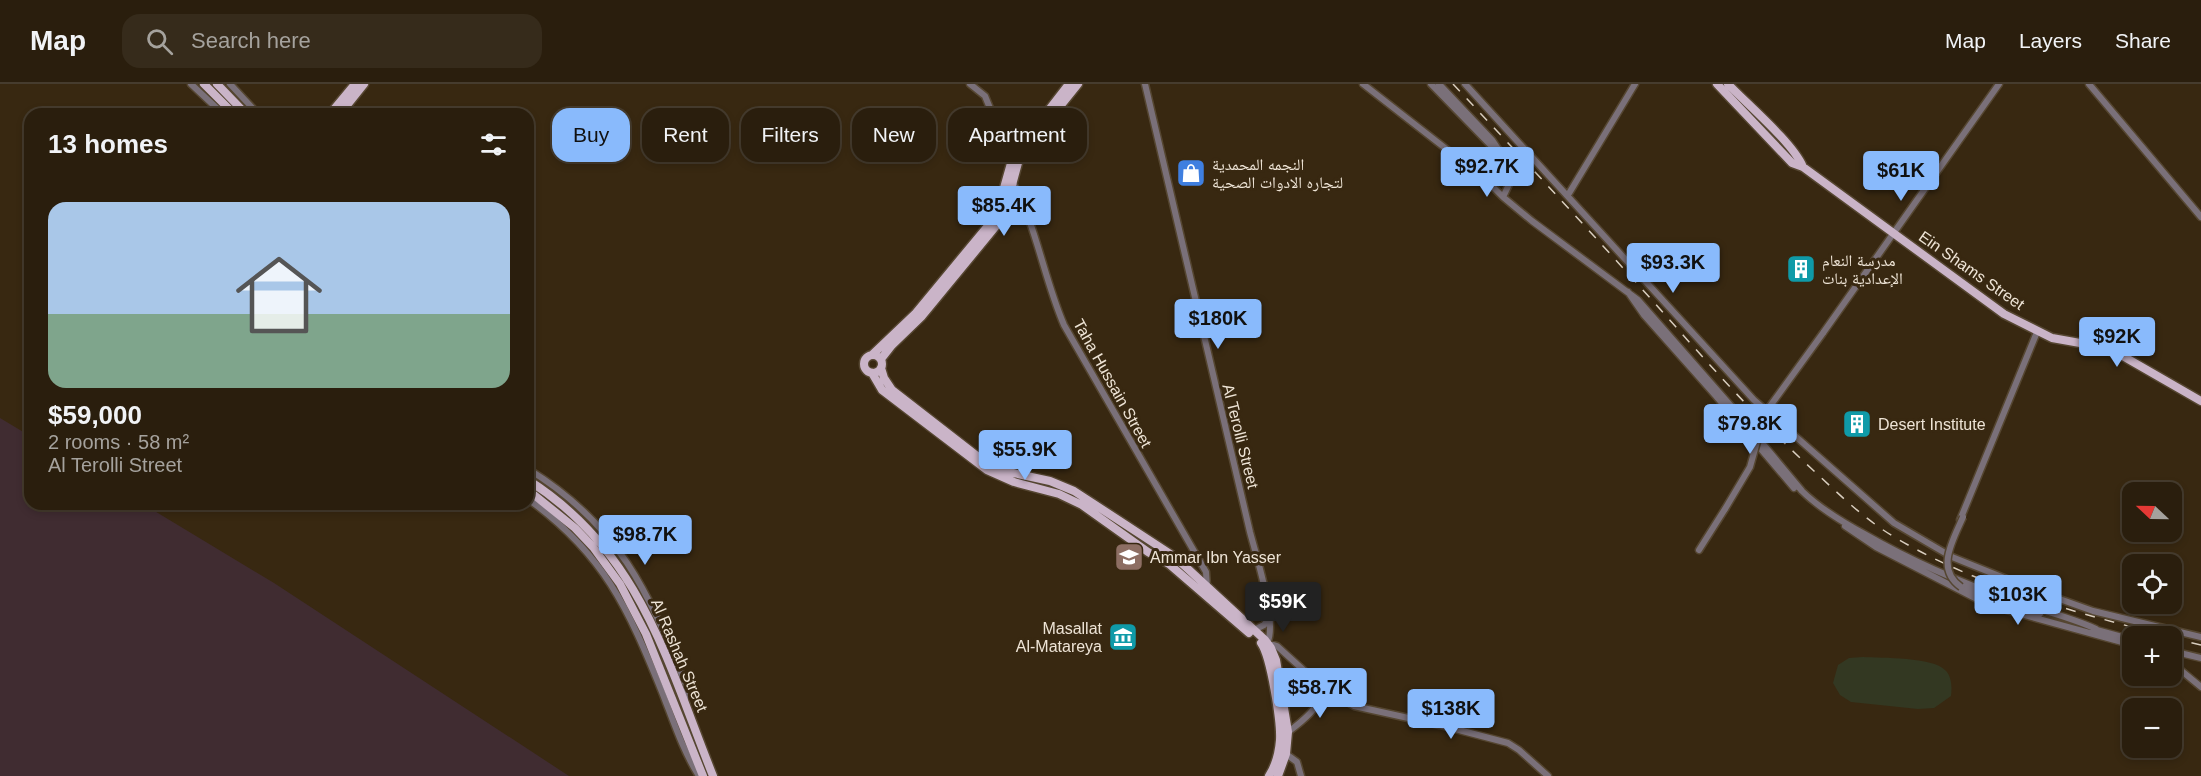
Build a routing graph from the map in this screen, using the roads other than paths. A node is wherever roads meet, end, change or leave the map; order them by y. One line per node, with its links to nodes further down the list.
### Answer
1 (191, 84): 20 (street)
2 (204, 84): 21 (main road)
3 (217, 84): 22 (main road)
4 (230, 84): 23 (street)
5 (355, 84): 24 (main road)
6 (364, 84): 25 (main road)
7 (970, 84): 26 (street)
8 (1069, 84): 27 (main road)
9 (1078, 84): 31 (main road)
10 (1145, 84): 51 (street, Al Terolli Street)
11 (1363, 84): 33 (street)
12 (1431, 84): 28 (street)
13 (1439, 84): 28 (street)
14 (1465, 84): 32 (street)
15 (1635, 84): 32 (street)
16 (1717, 84): 30 (main road, Ein Shams Street)
17 (1728, 84): 30 (main road, Ein Shams Street)
18 (1999, 84): 35 (street)
19 (2089, 84): 34 (street)
20 (217, 108)
21 (228, 108)
22 (240, 108)
23 (252, 108)
24 (335, 108)
25 (345, 108)
26 (990, 108)
27 (1050, 108)
28 (1501, 156): 33 (street)
29 (1010, 162): 38 (main road)
30 (1803, 167): 35 (main road, Ein Shams Street)
31 (1012, 183): 38 (main road); 50 (street, Taha Hussain Street)
32 (1568, 195): 49 (street)
33 (1503, 197): 36 (street)
34 (2201, 217)
35 (1893, 233): 37 (main road, Ein Shams Street); 48 (street, bridge)
36 (1628, 292): 52 (street); 56 (street)
37 (2037, 332): 40 (main road, Ein Shams Street); 46 (street)
38 (879, 361): 39 (main road); 39 (main road); 42 (main road)
39 (872, 373): 42 (main road)
40 (2201, 401)
41 (534, 473): 63 (street)
42 (1030, 482): 43 (main road)
43 (1040, 483): 50 (main road); 68 (main road)
44 (534, 485): 63 (main road, Al Rashah Street)
45 (534, 495): 66 (main road, Al Rashah Street)
46 (1971, 495): 49 (street); 52 (street, bridge)
47 (534, 503): 66 (street)
48 (1699, 550)
49 (1946, 554): 55 (street)
50 (1208, 587): 53 (main road)
51 (1269, 619): 53 (street); 57 (street, Al Terolli Street)
52 (2096, 629): 54 (street)
53 (1254, 630): 57 (main road)
54 (2122, 637)
55 (2201, 637)
56 (2122, 642)
57 (1267, 643): 62 (street); 64 (main road)
58 (2182, 654): 59 (street)
59 (2201, 658)
60 (2182, 671): 61 (street)
61 (2201, 687)
62 (1325, 688): 64 (street); 71 (street)
63 (683, 701): 67 (main road, Al Rashah Street)
64 (1288, 732): 65 (main road)
65 (1286, 754): 69 (main road); 70 (street)
66 (701, 776)
67 (713, 776)
68 (1269, 776)
69 (1278, 776)
70 (1301, 776)
71 (1548, 776)

